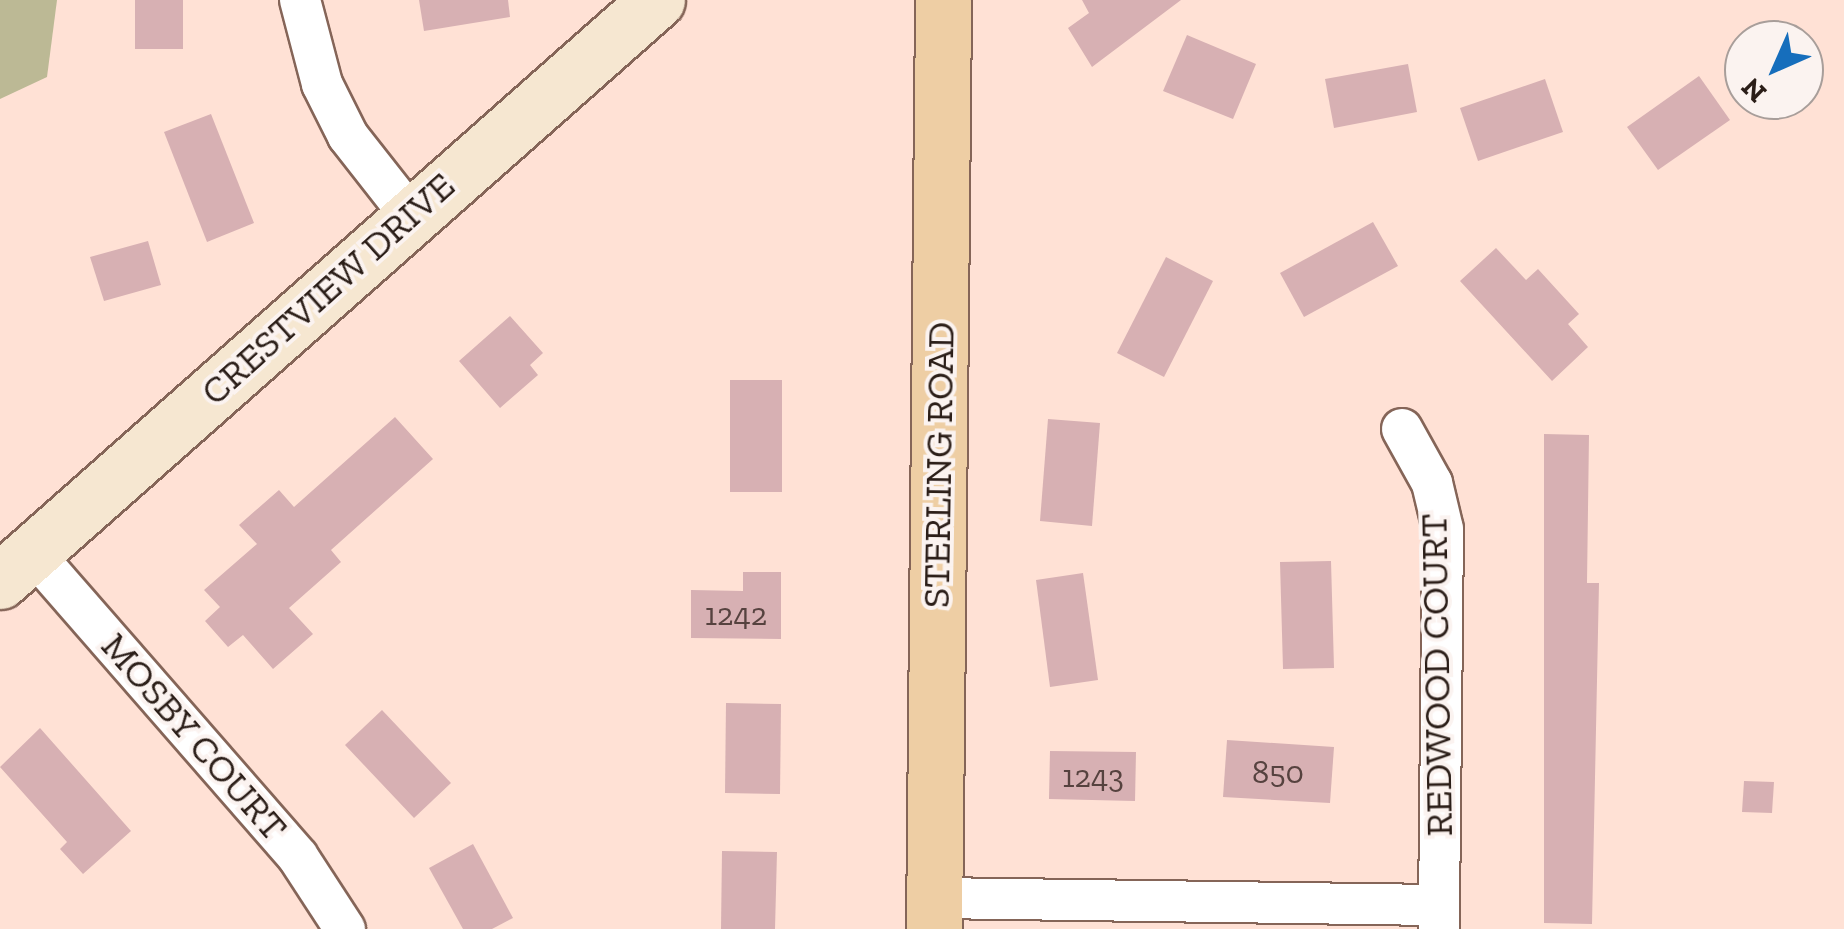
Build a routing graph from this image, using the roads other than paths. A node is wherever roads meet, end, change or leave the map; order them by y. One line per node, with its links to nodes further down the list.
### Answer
1 (300, 0): 4 (street)
2 (658, 0): 4 (main road, CRESTVIEW DRIVE)
3 (943, 0): 7 (main road, STERLING ROAD)
4 (410, 215): 6 (main road, CRESTVIEW DRIVE)
5 (1402, 429): 8 (street, REDWOOD COURT)
6 (16, 567): 9 (street, MOSBY COURT)
7 (934, 913): 8 (street)
8 (1439, 917)
9 (345, 929)

